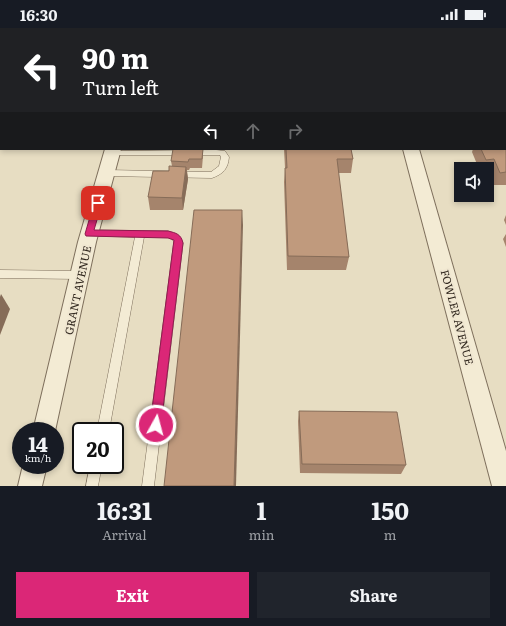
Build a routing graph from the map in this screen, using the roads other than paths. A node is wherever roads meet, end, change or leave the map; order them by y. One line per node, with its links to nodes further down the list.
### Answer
1 (67, 28): 2 (lane)
2 (117, 28)
3 (411, 150): 17 (street, FOWLER AVENUE)
4 (112, 151): 5 (street, GRANT AVENUE); 5 (lane)
5 (106, 173): 6 (street, GRANT AVENUE)
6 (89, 234): 7 (lane); 9 (street, GRANT AVENUE)
7 (140, 234): 11 (lane); 16 (lane)
8 (0, 274): 9 (lane)
9 (80, 276): 10 (street, GRANT AVENUE)
10 (46, 422)
11 (105, 422)
12 (33, 474): 14 (street)
13 (94, 474): 15 (lane)
14 (30, 486)
15 (92, 486)
16 (148, 486)
17 (504, 486)

